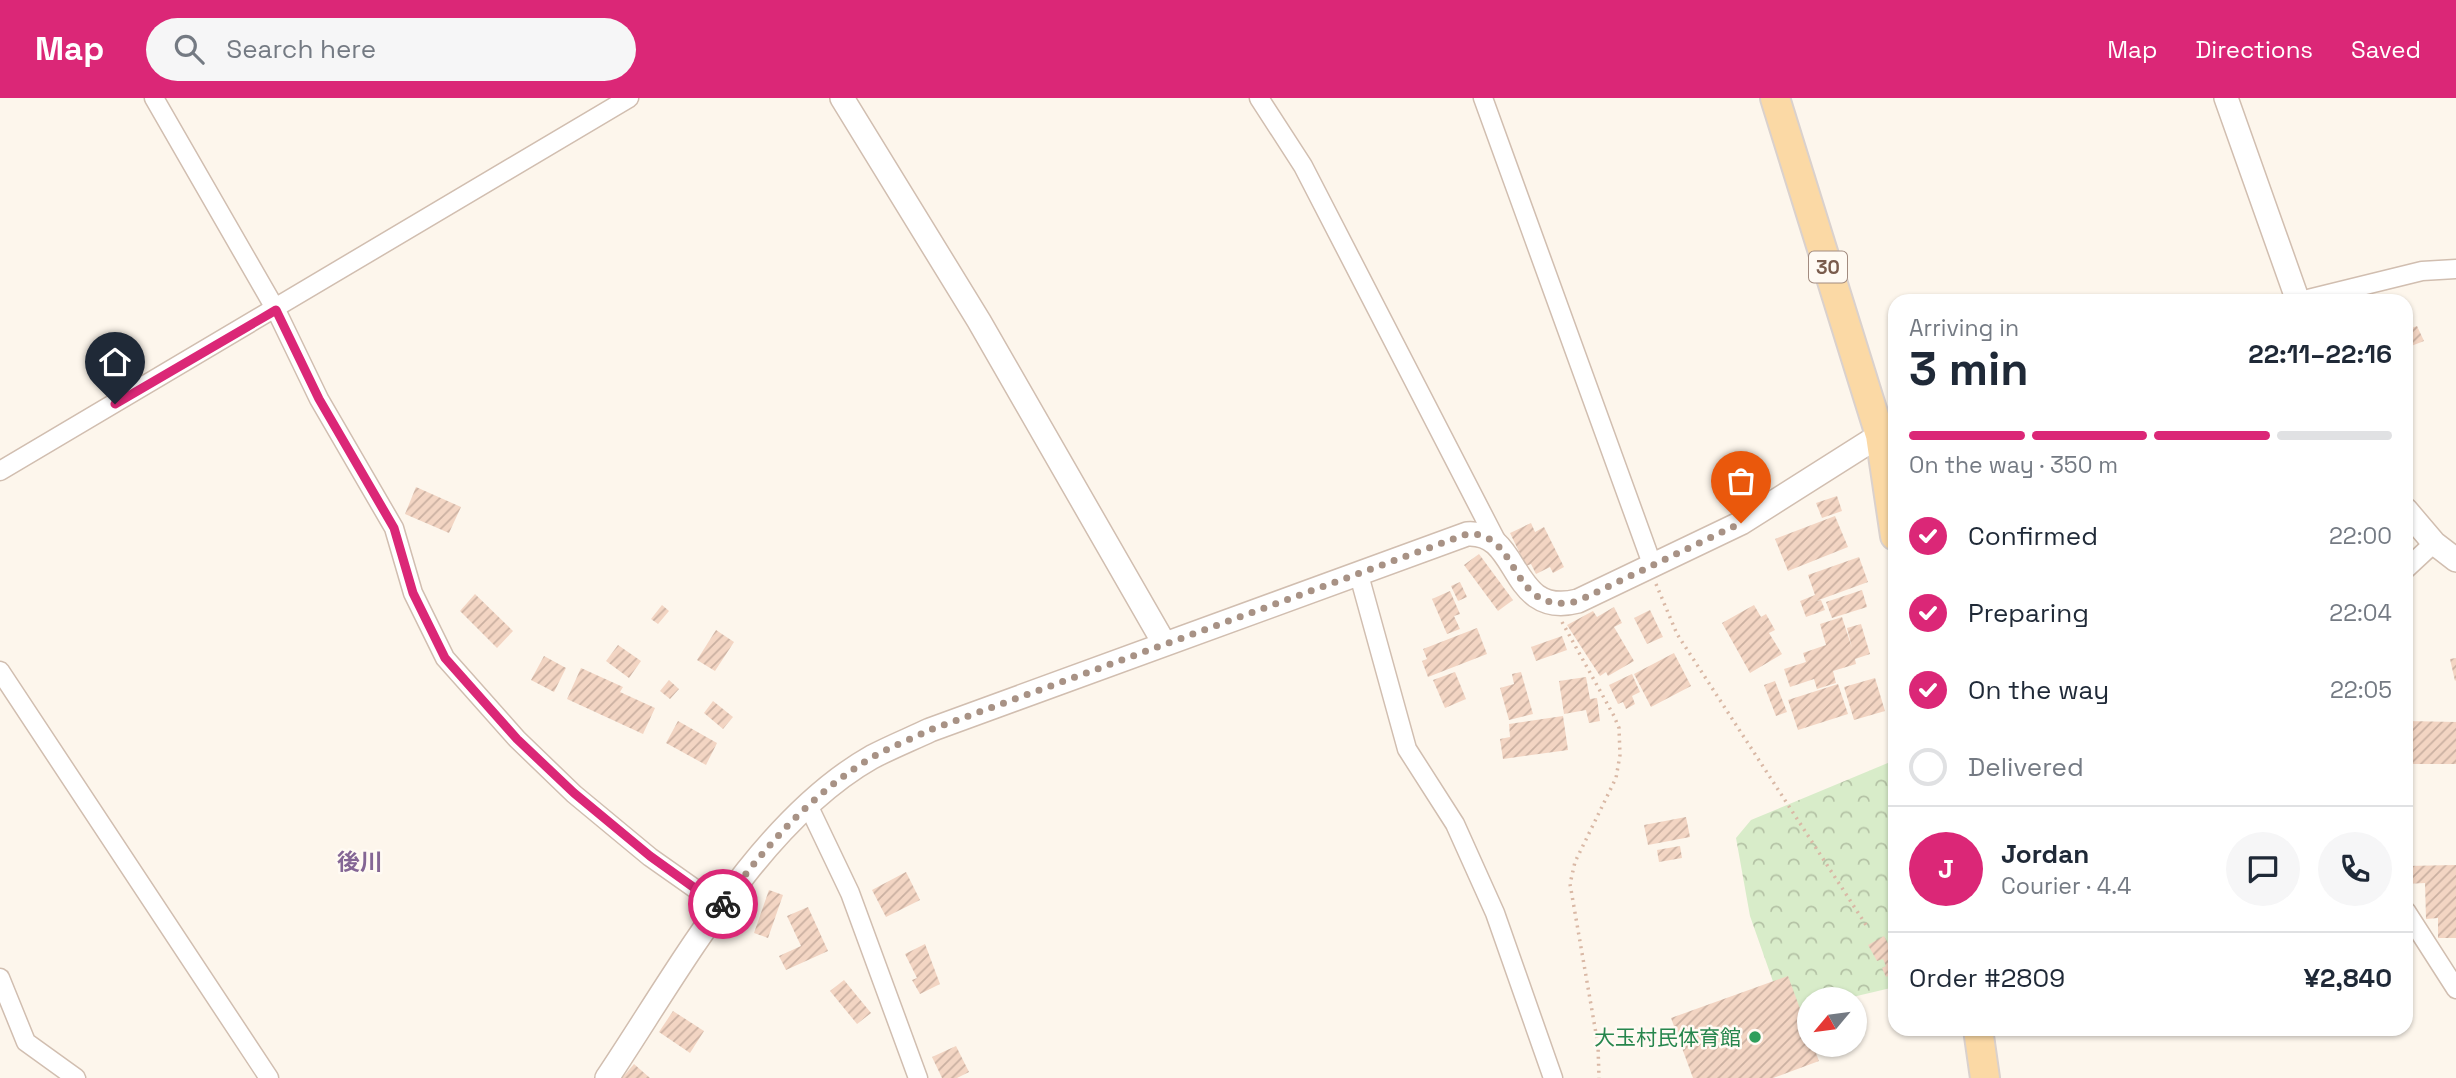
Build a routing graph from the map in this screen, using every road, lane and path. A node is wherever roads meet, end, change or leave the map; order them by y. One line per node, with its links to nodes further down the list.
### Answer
1 (154, 98): 11 (street)
2 (629, 98): 11 (street)
3 (842, 98): 22 (street)
4 (1259, 98): 16 (street)
5 (1483, 98): 19 (street)
6 (1775, 98): 12 (main road, 30)
7 (2226, 98): 9 (street)
8 (2456, 269): 10 (street)
9 (2296, 294)
10 (2328, 294)
11 (276, 310): 13 (street); 25 (street)
12 (1888, 433): 19 (street)
13 (0, 471)
14 (2413, 518): 15 (street)
15 (2434, 544): 17 (street); 18 (street)
16 (1500, 548): 20 (street); 21 (street)
17 (2456, 560)
18 (2413, 563)
19 (1652, 570): 21 (street); 27 (path)
20 (1359, 575): 22 (street); 35 (street)
21 (1552, 604): 36 (path)
22 (1164, 643): 24 (street)
23 (0, 671): 32 (street)
24 (808, 805): 25 (street); 34 (street)
25 (721, 907): 33 (street)
26 (2413, 922): 29 (street)
27 (1868, 928)
28 (0, 978): 31 (street)
29 (2456, 989)
30 (1979, 1036): 37 (main road)
31 (76, 1078)
32 (269, 1078)
33 (607, 1078)
34 (918, 1078)
35 (1553, 1078)
36 (1599, 1078)
37 (1985, 1078)

